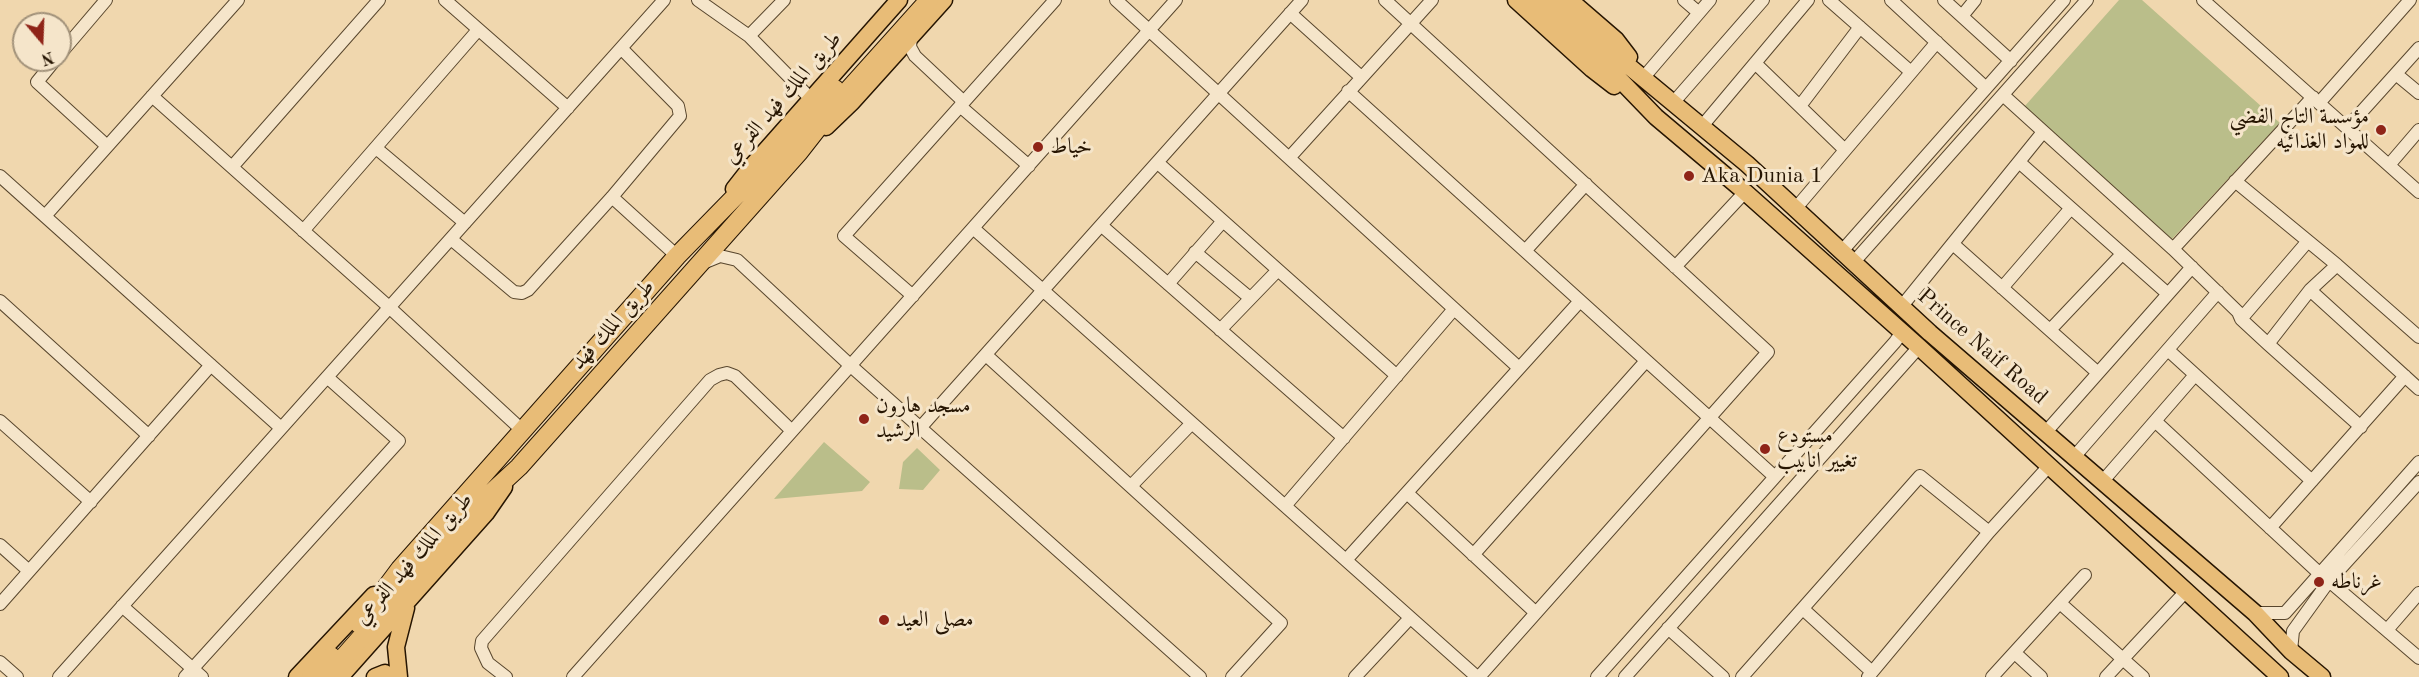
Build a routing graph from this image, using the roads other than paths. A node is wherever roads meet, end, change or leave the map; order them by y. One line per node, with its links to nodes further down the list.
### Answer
1 (238, 0): 61 (street)
2 (380, 0): 82 (street)
3 (445, 0): 39 (street)
4 (664, 0): 46 (street)
5 (698, 0): 41 (street)
6 (784, 0): 41 (street)
7 (899, 0): 62 (main road, طريق الملك فهد الفرعي)
8 (914, 0): 97 (highway, طريق الملك فهد)
9 (929, 0): 76 (highway, طريق الملك فهد)
10 (944, 0): 42 (main road)
11 (1055, 0): 65 (street)
12 (1116, 0): 40 (street)
13 (1176, 0): 40 (street)
14 (1302, 0): 34 (street)
15 (1385, 0): 37 (street)
16 (1432, 0): 37 (street)
17 (1516, 0): 68 (main road, Prince Naif Road)
18 (1534, 0): 68 (main road, Prince Naif Road)
19 (1553, 0): 54 (main road, Prince Naif Road)
20 (1570, 0): 54 (main road, Prince Naif Road)
21 (1684, 0): 35 (street)
22 (1710, 0): 35 (street)
23 (1763, 0): 64 (street)
24 (1808, 0): 50 (street)
25 (1829, 0): 38 (street)
26 (1891, 0): 45 (street)
27 (1944, 0): 36 (street)
28 (1975, 0): 36 (street)
29 (2064, 0): 43 (street)
30 (2087, 0): 48 (street)
31 (2203, 0): 63 (street)
32 (2410, 0): 63 (street)
33 (102, 2): 44 (street)
34 (1290, 13): 55 (street); 59 (street)
35 (1699, 13): 54 (street)
36 (1962, 16): 49 (street)
37 (1412, 23): 55 (street); 85 (street)
38 (1860, 27): 52 (street); 66 (street)
39 (478, 30): 67 (street); 74 (street)
40 (1149, 31): 59 (street); 81 (street)
41 (749, 36): 62 (street)
42 (911, 37): 65 (street); 76 (main road)
43 (2030, 38): 48 (street); 49 (street)
44 (72, 39)
45 (1936, 42): 52 (street); 56 (street)
46 (621, 48): 67 (street); 88 (street)
47 (2419, 48): 53 (street)
48 (2044, 49): 60 (street)
49 (2010, 61): 56 (street)
50 (1755, 63): 66 (street); 69 (street)
51 (45, 72): 73 (street)
52 (1911, 72): 75 (street)
53 (2396, 74): 58 (street); 70 (street)
54 (1644, 76): 64 (main road, Prince Naif Road)
55 (1361, 77): 57 (street)
56 (1986, 88): 90 (street)
57 (1348, 91): 77 (street); 104 (street)
58 (2419, 93)
59 (1219, 95): 77 (street); 79 (street)
60 (2003, 95): 72 (street); 93 (street)
61 (152, 96): 73 (street); 82 (street)
62 (811, 99): 97 (main road, طريق الملك فهد الفرعي)
63 (2316, 100): 70 (street); 84 (street)
64 (1673, 103): 69 (main road, Prince Naif Road)
65 (962, 104): 81 (street); 120 (street)
66 (1800, 106): 75 (street)
67 (568, 108): 95 (street)
68 (1656, 117): 86 (main road, Prince Naif Road)
69 (1703, 125): 89 (main road, Prince Naif Road)
70 (2347, 128): 80 (street)
71 (2419, 130): 80 (street)
72 (2043, 132): 78 (street); 103 (street)
73 (107, 147): 92 (street)
74 (376, 147): 95 (street); 99 (street)
75 (1845, 150): 89 (street)
76 (799, 152): 109 (highway, طريق الملك فهد)
77 (1289, 158): 126 (street)
78 (2019, 162): 91 (street); 102 (street)
79 (1158, 163): 94 (street); 96 (street)
80 (2389, 165): 87 (street)
81 (1029, 166): 98 (street)
82 (232, 167): 99 (street)
83 (0, 176): 92 (street)
84 (2235, 181): 101 (street); 103 (street)
85 (1586, 184): 104 (street); 111 (street)
86 (1745, 192): 111 (street); 130 (main road, Prince Naif Road)
87 (2419, 192)
88 (612, 197): 100 (street); 107 (street)
89 (1796, 208): 108 (main road, Prince Naif Road)
90 (1880, 208): 93 (street); 108 (street)
91 (2071, 208): 106 (street); 115 (street)
92 (45, 216): 138 (street)
93 (1894, 218): 108 (street)
94 (1223, 220): 105 (street); 113 (street)
95 (465, 223): 100 (street)
96 (1102, 226): 114 (street); 117 (street)
97 (704, 227): 107 (highway, طريق الملك فهد)
98 (974, 228): 117 (street); 120 (street)
99 (303, 231): 125 (street)
100 (451, 239): 125 (street)
101 (2308, 241): 110 (street); 127 (street)
102 (1953, 244): 115 (street); 124 (street)
103 (2173, 249): 112 (street)
104 (1525, 251): 123 (street)
105 (1196, 252): 114 (street); 121 (street)
106 (2122, 254): 119 (street); 128 (street)
107 (677, 256): 155 (highway, طريق الملك فهد)
108 (1848, 257): 124 (main road, Prince Naif Road)
109 (699, 264): 139 (street); 162 (highway, طريق الملك فهد)
110 (2337, 265): 116 (street); 131 (street)
111 (1675, 267): 148 (street)
112 (2192, 267): 118 (street); 119 (street)
113 (1278, 270): 121 (street); 144 (street)
114 (1168, 284): 129 (street)
115 (2002, 288): 128 (street)
116 (2310, 290): 132 (street); 145 (street)
117 (1044, 291): 135 (street); 151 (street)
118 (2218, 292): 127 (street); 134 (street)
119 (2168, 294): 141 (street)
120 (913, 296): 139 (street)
121 (1250, 298): 129 (street)
122 (0, 301): 158 (street)
123 (1580, 301): 137 (street); 140 (street)
124 (1902, 306): 157 (main road, Prince Naif Road)
125 (389, 307): 146 (street); 155 (street)
126 (1454, 309): 140 (street); 144 (street)
127 (2241, 319): 132 (street)
128 (2051, 329): 141 (street)
129 (1220, 330): 159 (street)
130 (1902, 332): 133 (main road, Prince Naif Road); 136 (street)
131 (2419, 337)
132 (2268, 344): 152 (street)
133 (1919, 347): 142 (street); 163 (main road, Prince Naif Road)
134 (2168, 350): 143 (street); 160 (street)
135 (986, 355): 154 (street); 168 (street)
136 (1880, 360): 142 (street); 164 (street)
137 (1646, 361): 148 (street); 175 (street)
138 (211, 365): 153 (street); 158 (street)
139 (851, 366): 154 (street); 156 (street)
140 (1519, 368): 169 (street)
141 (2098, 373): 157 (street)
142 (1894, 375): 191 (street)
143 (2195, 375): 150 (street); 165 (street)
144 (1397, 376): 159 (street)
145 (2405, 376): 147 (street); 152 (street)
146 (327, 377): 153 (street); 198 (street)
147 (2419, 389)
148 (1710, 418): 164 (street); 188 (street)
149 (0, 421): 170 (street)
150 (2155, 421): 166 (street); 172 (street)
151 (1192, 423): 168 (street); 171 (street)
152 (2361, 427): 165 (street)
153 (281, 428): 186 (street)
154 (920, 428): 211 (street)
155 (523, 431): 177 (highway, طريق الملك فهد)
156 (792, 431): 209 (street); 210 (street)
157 (2045, 433): 160 (main road, Prince Naif Road)
158 (149, 436): 170 (street)
159 (1344, 438): 171 (street)
160 (2074, 457): 166 (main road, Prince Naif Road)
161 (2419, 462): 180 (street)
162 (519, 467): 183 (main road, طريق الملك فهد الفرعي); 204 (highway, طريق الملك فهد)
163 (2048, 467): 173 (street); 181 (main road, Prince Naif Road)
164 (1774, 477): 215 (street)
165 (2312, 481): 172 (street)
166 (2102, 482): 189 (main road, Prince Naif Road)
167 (2419, 482): 180 (street)
168 (1131, 486): 212 (street)
169 (1407, 493): 175 (street); 176 (street)
170 (91, 502): 178 (street)
171 (1285, 506): 176 (street)
172 (2270, 528): 180 (street)
173 (1989, 532): 187 (street); 199 (street)
174 (0, 545): 178 (street)
175 (1473, 555): 188 (street)
176 (1346, 560): 190 (street)
177 (400, 569): 202 (main road, طريق الملك فهد الفرعي); 203 (highway, طريق الملك فهد)
178 (29, 571): 185 (street)
179 (2085, 575): 184 (street)
180 (2324, 577): 189 (street); 192 (street); 193 (street)
181 (2187, 590): 196 (street); 223 (main road, Prince Naif Road)
182 (2419, 593): 192 (street)
183 (410, 598): 205 (main road, طريق الملك فهد الفرعي); 208 (main road)
184 (2060, 603): 194 (street); 196 (street)
185 (0, 604)
186 (122, 606): 198 (street); 201 (street)
187 (1803, 609): 199 (street); 218 (street)
188 (1536, 613): 214 (street)
189 (2255, 613): 193 (main road, Prince Naif Road)
190 (1410, 618): 213 (street); 214 (street)
191 (1668, 628): 216 (street); 217 (street)
192 (2387, 630): 195 (street)
193 (2291, 651): 224 (main road, Prince Naif Road); 225 (main road, Prince Naif Road)
194 (2015, 653): 219 (street); 220 (street)
195 (2419, 658)
196 (2123, 659): 221 (street); 222 (street)
197 (0, 662): 200 (street)
198 (193, 674)
199 (1870, 676)
200 (17, 677)
201 (59, 677)
202 (297, 677)
203 (311, 677)
204 (326, 677)
205 (340, 677)
206 (375, 677): 207 (main road)
207 (390, 677)
208 (399, 677)
209 (506, 677)
210 (573, 677)
211 (1200, 677)
212 (1232, 677)
213 (1354, 677)
214 (1478, 677)
215 (1597, 677)
216 (1625, 677)
217 (1723, 677)
218 (1742, 677)
219 (1992, 677)
220 (2041, 677)
221 (2106, 677)
222 (2143, 677)
223 (2282, 677)
224 (2316, 677)
225 (2322, 677)

